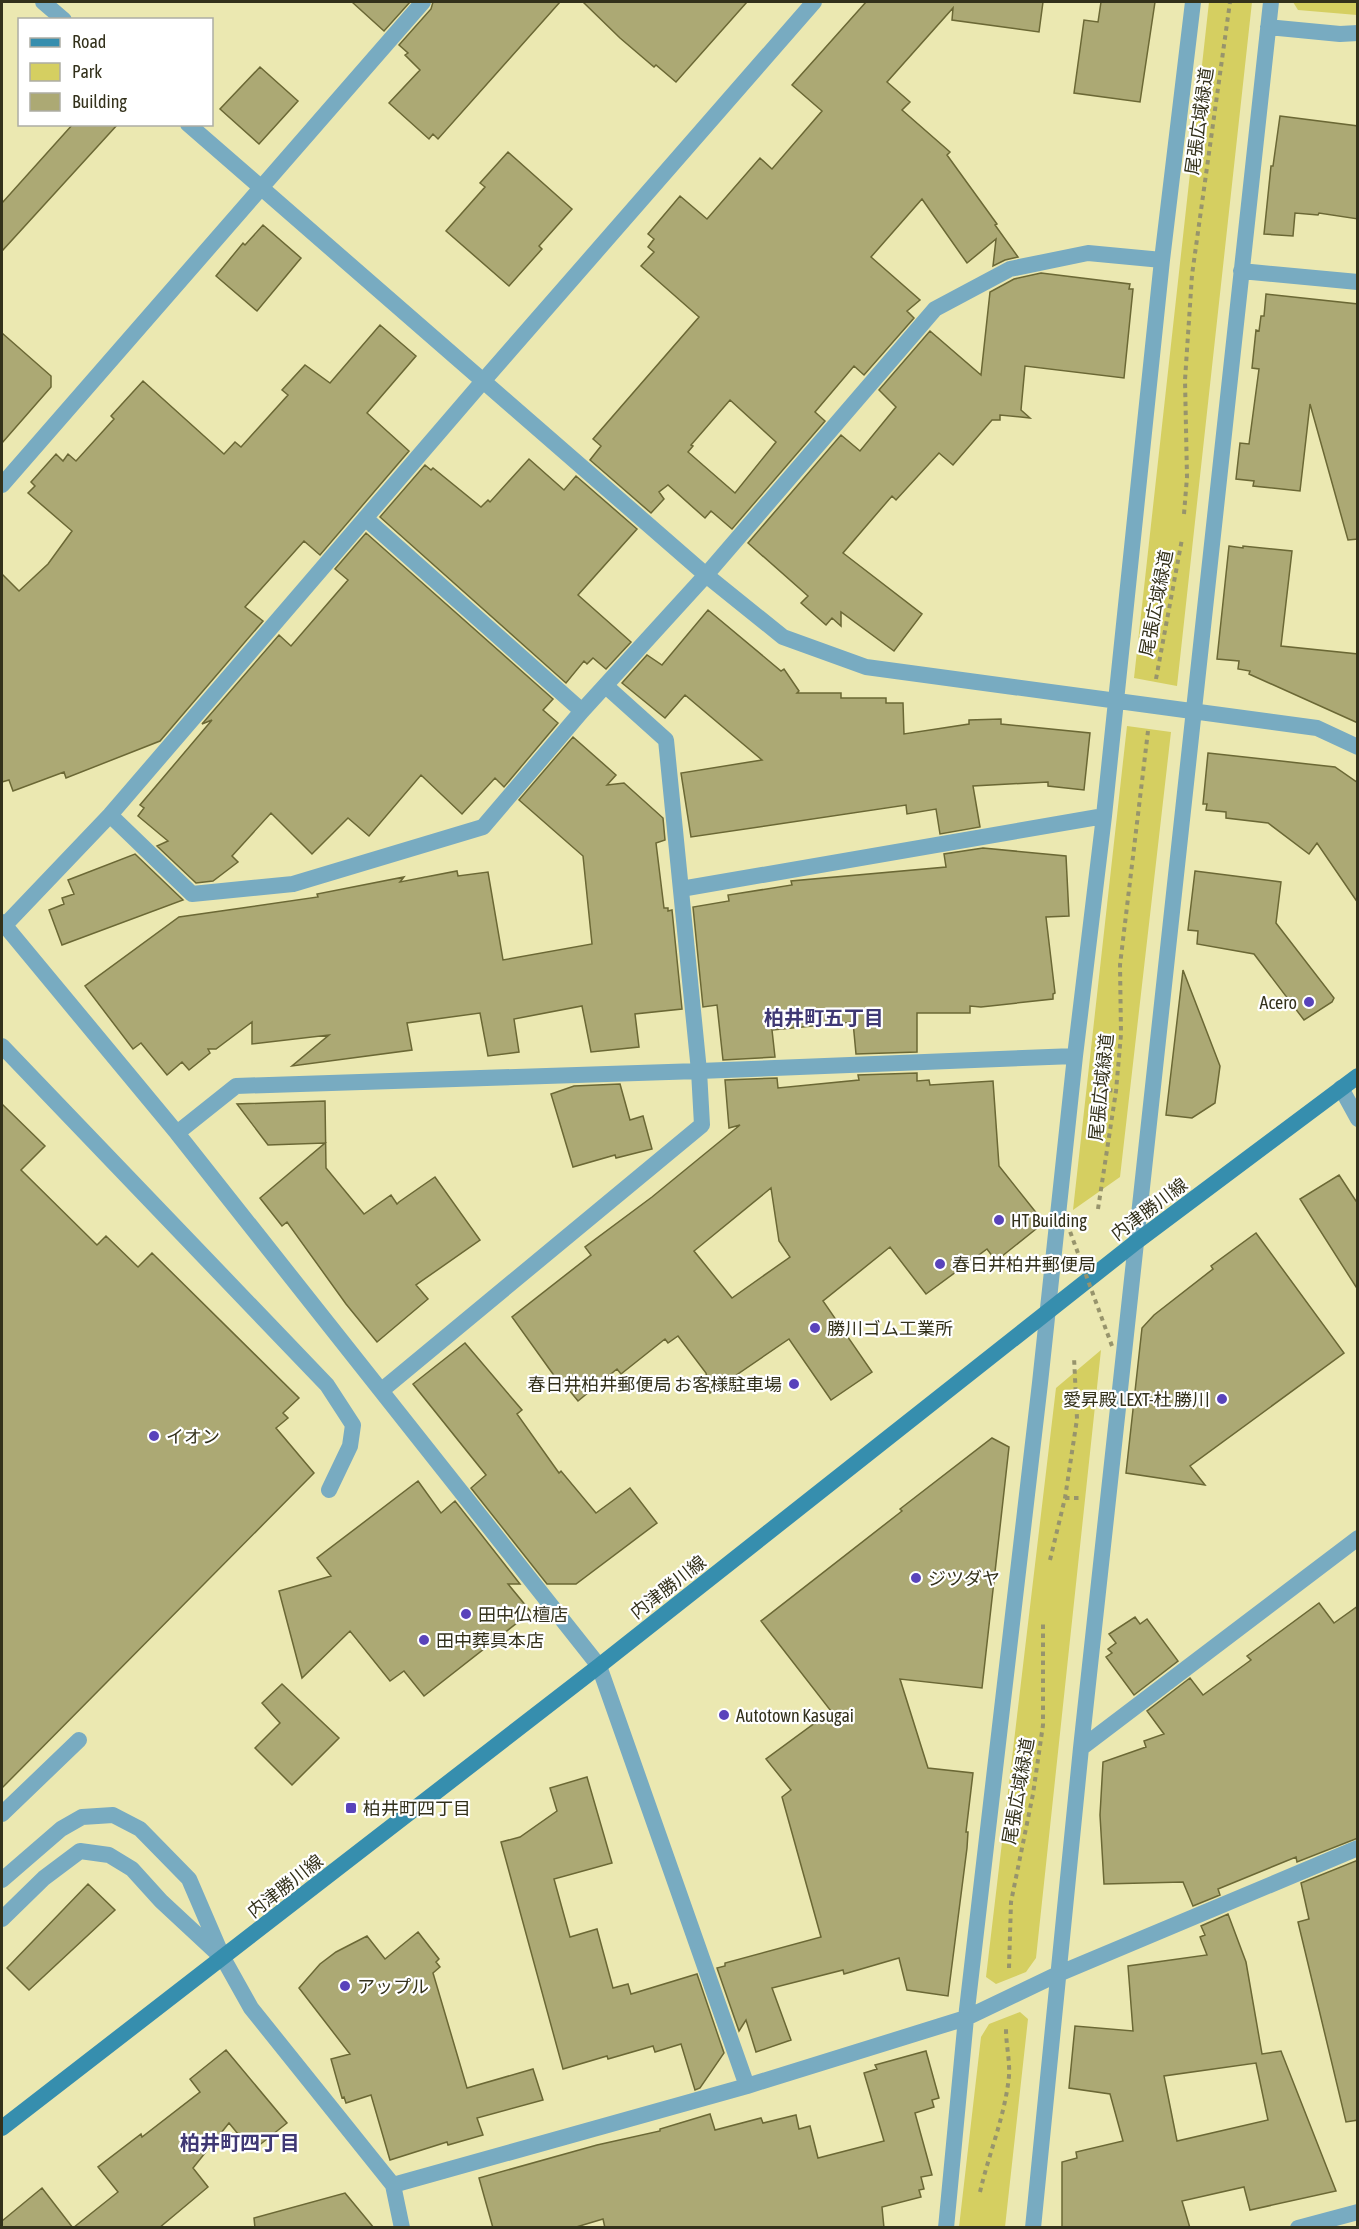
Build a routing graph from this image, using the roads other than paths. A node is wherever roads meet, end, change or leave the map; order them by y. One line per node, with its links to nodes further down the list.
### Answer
1 (43, 2): 6 (street)
2 (423, 2): 10 (street)
3 (814, 2): 14 (street)
4 (1193, 2): 11 (street)
5 (1271, 2): 7 (street)
6 (62, 18)
7 (1268, 27): 8 (street); 12 (street)
8 (1358, 33)
9 (190, 126): 10 (street)
10 (262, 187): 14 (street); 15 (street)
11 (1162, 260): 17 (street); 19 (street)
12 (1241, 271): 13 (street); 21 (street)
13 (1358, 282)
14 (484, 380): 16 (street); 17 (street)
15 (2, 485)
16 (365, 518): 20 (street); 23 (street)
17 (706, 575): 18 (street); 19 (street)
18 (606, 687): 20 (street); 25 (street)
19 (1116, 700): 21 (street); 24 (street)
20 (582, 711): 23 (street)
21 (1193, 712): 22 (street); 34 (street)
22 (1358, 747)
23 (110, 815): 26 (street)
24 (1104, 816): 25 (street); 28 (street)
25 (681, 889): 29 (street)
26 (3, 923): 33 (street)
27 (2, 1046): 37 (street)
28 (1075, 1056): 29 (street); 35 (street)
29 (699, 1071): 33 (street); 36 (street)
30 (1358, 1076): 31 (main road, 内津勝川線)
31 (1341, 1088): 32 (street); 34 (main road, 内津勝川線)
32 (1358, 1119)
33 (177, 1133): 36 (street)
34 (1136, 1242): 35 (main road, 内津勝川線); 41 (street)
35 (1047, 1313): 39 (main road, 内津勝川線); 48 (street)
36 (382, 1390): 39 (street)
37 (329, 1490)
38 (1358, 1538): 41 (street)
39 (599, 1666): 46 (main road, 内津勝川線); 49 (street)
40 (79, 1740): 42 (street)
41 (1081, 1748): 47 (street)
42 (2, 1814)
43 (1358, 1848): 47 (street)
44 (2, 1880): 46 (street)
45 (2, 1919): 46 (street)
46 (223, 1958): 50 (main road, 内津勝川線); 51 (street)
47 (1058, 1974): 48 (street); 55 (street)
48 (966, 2018): 49 (street); 54 (street)
49 (747, 2086): 51 (street)
50 (2, 2128)
51 (393, 2185): 53 (street)
52 (1358, 2212): 56 (street)
53 (402, 2228)
54 (946, 2228)
55 (1033, 2228)
56 (1298, 2228)

